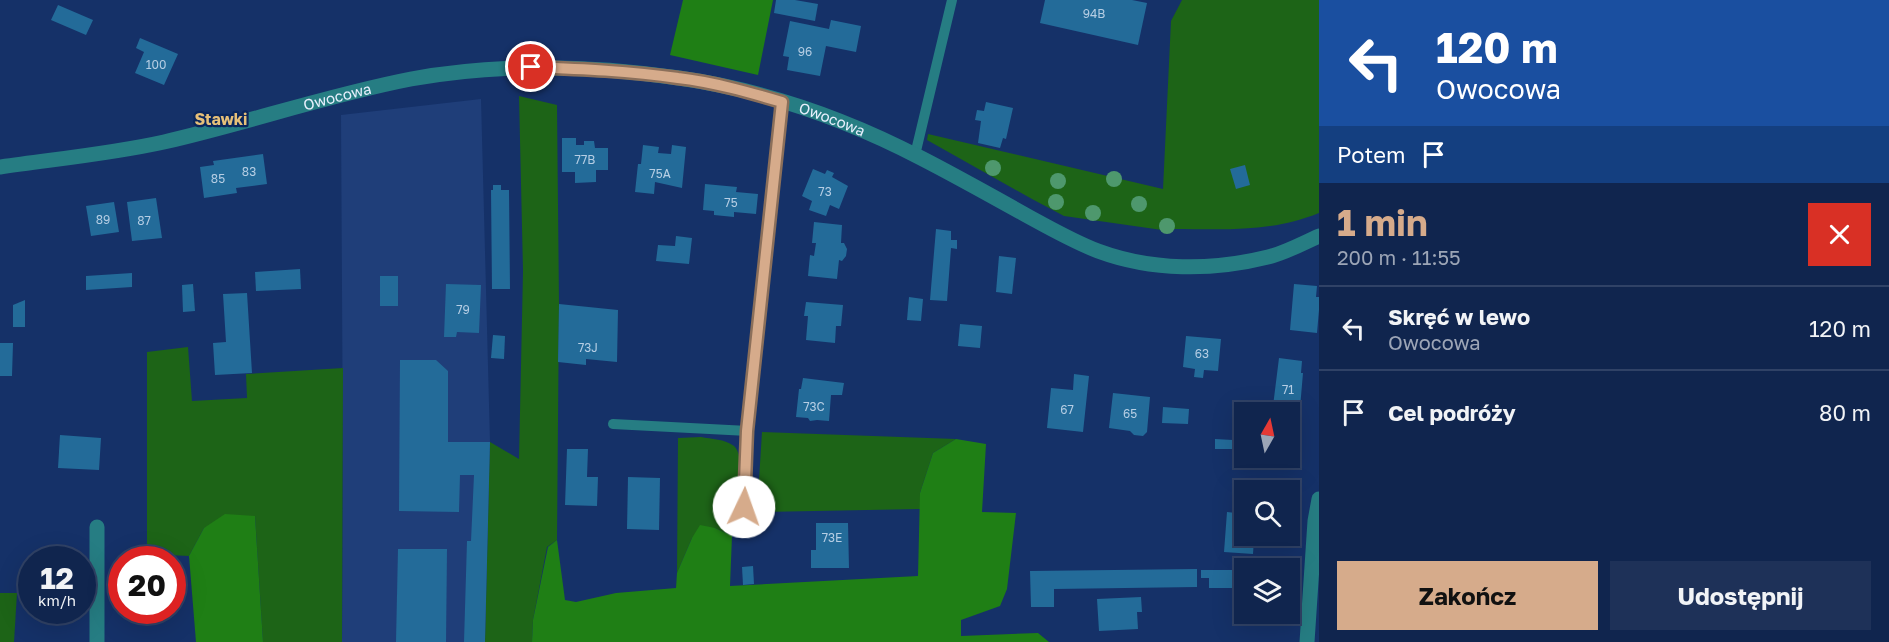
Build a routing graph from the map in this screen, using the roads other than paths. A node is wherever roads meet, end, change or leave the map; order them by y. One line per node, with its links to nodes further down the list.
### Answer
1 (952, 0): 3 (lane)
2 (782, 102): 3 (street, Owocowa); 4 (street, Owocowa); 7 (lane)
3 (915, 155): 5 (street, Owocowa)
4 (0, 167)
5 (1319, 236)
6 (613, 424): 7 (lane)
7 (747, 431): 9 (lane)
8 (1319, 499): 12 (street)
9 (744, 507)
10 (97, 527): 11 (street)
11 (97, 642)
12 (1307, 642)

